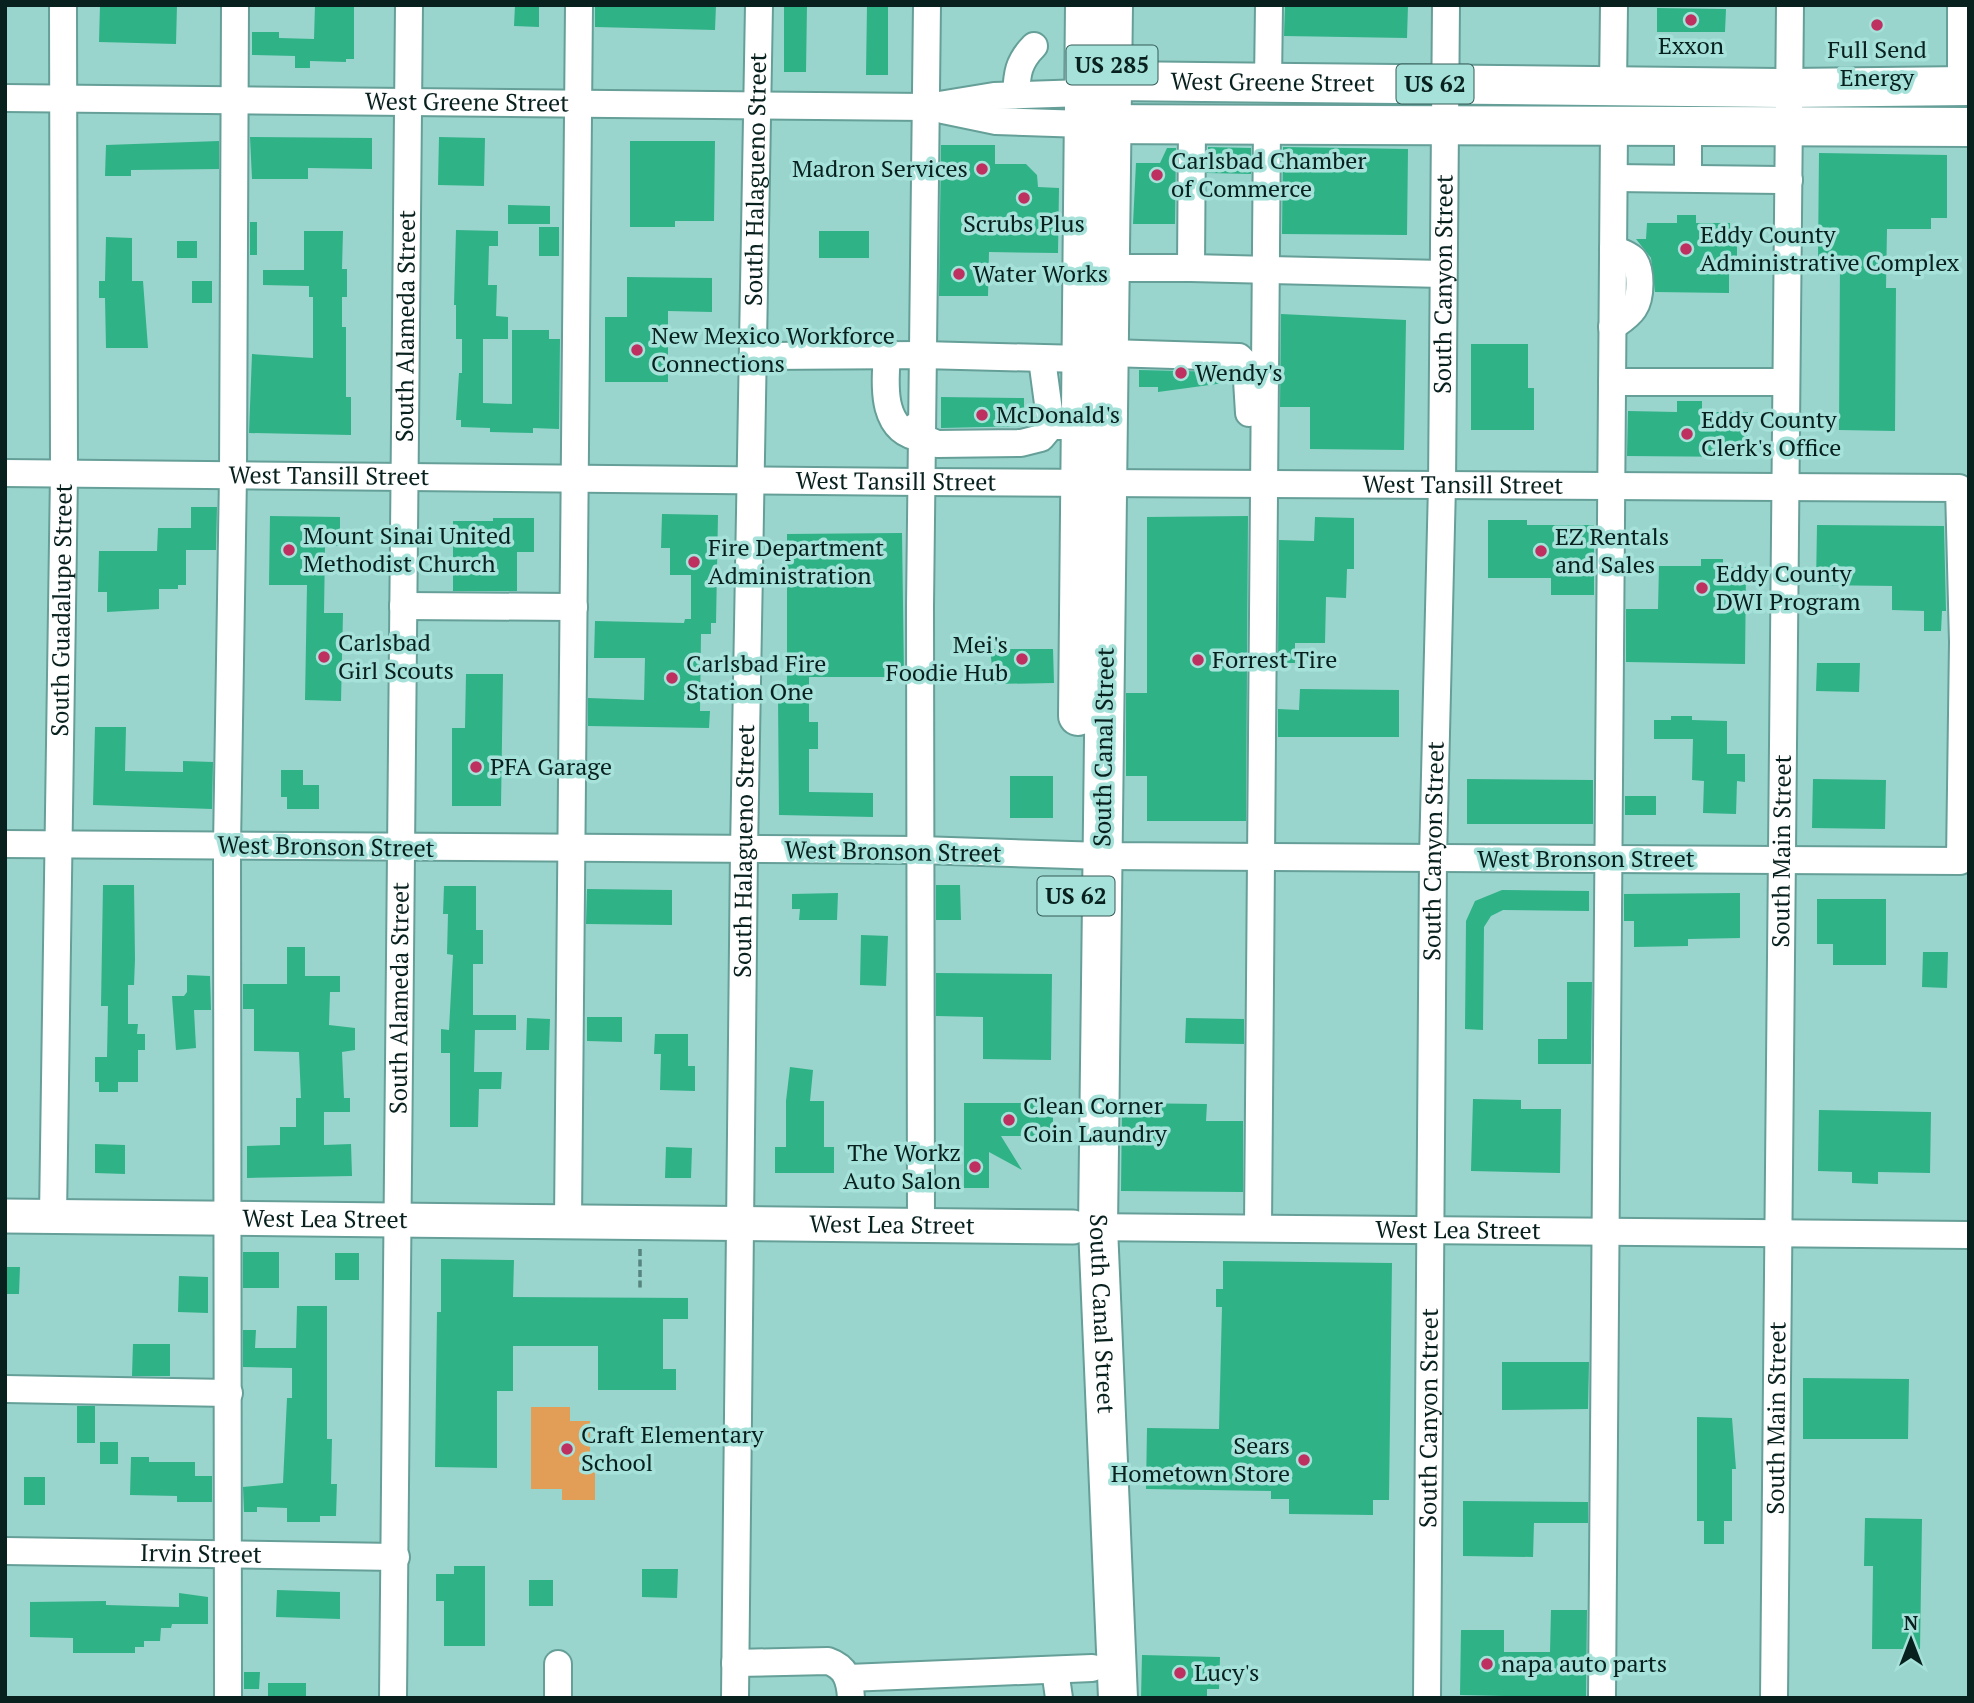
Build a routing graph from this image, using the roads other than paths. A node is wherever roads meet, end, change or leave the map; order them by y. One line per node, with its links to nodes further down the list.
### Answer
1 (64, 5): 22 (street, South Guadalupe Street)
2 (235, 5): 23 (street)
3 (409, 5): 24 (street, South Alameda Street)
4 (579, 5): 25 (street)
5 (759, 5): 26 (street, South Halagueno Street)
6 (927, 5): 28 (street)
7 (1085, 5): 27 (highway, South Canal Street / US 285)
8 (1113, 5): 27 (highway, South Canal Street / US 285)
9 (1269, 5): 15 (street)
10 (1446, 5): 16 (street, South Canyon Street)
11 (1614, 5): 18 (street)
12 (1790, 5): 19 (street, South Main Street)
13 (1961, 5): 17 (street)
14 (1034, 46): 20 (street)
15 (1268, 82): 16 (highway, West Greene Street / US 62); 27 (highway, West Greene Street / US 62)
16 (1445, 84): 18 (highway, West Greene Street / US 62); 31 (street, South Canyon Street)
17 (1965, 86): 19 (highway, US 62)
18 (1613, 87): 19 (highway, West Greene Street / US 62)
19 (1789, 88): 35 (street, South Main Street)
20 (1016, 95): 27 (street, West Greene Street); 28 (street, West Greene Street)
21 (5, 98): 22 (street, West Greene Street)
22 (63, 98): 23 (street, West Greene Street); 53 (street, South Guadalupe Street)
23 (232, 100): 24 (street, West Greene Street); 54 (street)
24 (408, 102): 25 (street, West Greene Street); 55 (street, South Alameda Street)
25 (578, 103): 26 (street, West Greene Street); 56 (street)
26 (757, 105): 28 (street, West Greene Street); 43 (street, South Halagueno Street)
27 (1098, 105): 28 (street, West Greene Street); 29 (highway, West Greene Street / US 62); 39 (highway, South Canal Street / US 62); 45 (highway, South Canal Street / US 62)
28 (927, 107): 44 (street)
29 (1192, 125): 30 (highway, West Greene Street / US 62); 40 (street)
30 (1267, 125): 31 (highway, West Greene Street / US 62); 41 (street)
31 (1444, 126): 33 (highway, West Greene Street / US 62); 42 (street, South Canyon Street)
32 (1969, 127): 35 (highway, US 62)
33 (1614, 128): 34 (highway, West Greene Street / US 62); 36 (street)
34 (1688, 128): 35 (highway, West Greene Street / US 62); 37 (street)
35 (1789, 128): 38 (street, South Main Street)
36 (1614, 178): 37 (street); 47 (street)
37 (1688, 178): 38 (street)
38 (1789, 180): 48 (street, South Main Street)
39 (1110, 268): 40 (street); 45 (highway, South Canal Street / US 62)
40 (1191, 268): 41 (street)
41 (1267, 269): 42 (street); 60 (street)
42 (1443, 274): 61 (street, South Canyon Street)
43 (754, 356): 44 (street); 57 (street, South Halagueno Street)
44 (906, 356): 46 (street); 51 (street); 51 (street)
45 (1095, 356): 46 (street); 49 (street); 50 (highway, South Canal Street / US 62); 59 (highway, South Canal Street / US 62)
46 (1042, 359): 50 (street)
47 (1612, 382): 48 (street); 62 (street)
48 (1786, 382): 63 (street, South Main Street)
49 (1250, 419)
50 (1066, 426): 51 (street); 59 (highway, South Canal Street / US 62)
51 (923, 438): 58 (street)
52 (5, 473): 53 (street, West Tansill Street)
53 (64, 474): 54 (street, West Tansill Street); 67 (street, South Guadalupe Street)
54 (233, 475): 55 (street, West Tansill Street); 68 (street)
55 (405, 477): 56 (street, West Tansill Street); 64 (street, South Alameda Street)
56 (575, 478): 57 (street, West Tansill Street); 65 (street)
57 (750, 480): 58 (street, West Tansill Street); 72 (street, South Halagueno Street)
58 (921, 482): 59 (street, West Tansill Street); 71 (street)
59 (1094, 483): 60 (street, West Tansill Street); 73 (highway, South Canal Street / US 62)
60 (1266, 484): 61 (street, West Tansill Street); 74 (street)
61 (1442, 485): 62 (street, West Tansill Street); 75 (street, South Canyon Street)
62 (1611, 486): 63 (street, West Tansill Street); 76 (street)
63 (1785, 486): 77 (street, South Main Street); 78 (street, West Tansill Street)
64 (403, 606): 65 (street); 69 (street, South Alameda Street)
65 (574, 607): 70 (street)
66 (5, 844): 67 (street, West Bronson Street)
67 (60, 845): 68 (street, West Bronson Street); 80 (street, South Guadalupe Street)
68 (227, 846): 69 (street, West Bronson Street); 81 (street)
69 (403, 848): 70 (street, West Bronson Street); 82 (street, South Alameda Street)
70 (572, 850): 72 (street, West Bronson Street); 83 (street)
71 (920, 850): 72 (street, West Bronson Street); 73 (street, West Bronson Street); 85 (street)
72 (744, 851): 84 (street, South Halagueno Street)
73 (1090, 856): 74 (street, West Bronson Street); 86 (highway, South Canal Street / US 62)
74 (1260, 856): 75 (street, West Bronson Street); 87 (street)
75 (1433, 858): 76 (street, West Bronson Street); 88 (street, South Canyon Street)
76 (1606, 859): 77 (street, West Bronson Street); 89 (street)
77 (1781, 860): 78 (street, West Bronson Street); 90 (street, South Main Street)
78 (1960, 861)
79 (5, 1216): 80 (main road, West Lea Street)
80 (52, 1216): 81 (main road, West Lea Street)
81 (228, 1218): 82 (main road, West Lea Street); 93 (street)
82 (399, 1219): 83 (main road, West Lea Street); 96 (street, South Alameda Street)
83 (568, 1221): 84 (main road, West Lea Street)
84 (740, 1222): 85 (main road, West Lea Street); 97 (street, South Halagueno Street)
85 (921, 1225): 86 (main road, West Lea Street)
86 (1085, 1227): 87 (street, West Lea Street); 99 (highway, South Canal Street / US 62); 107 (highway, South Canal Street / US 62)
87 (1258, 1227): 88 (street, West Lea Street)
88 (1432, 1229): 89 (street, West Lea Street); 108 (street, South Canyon Street)
89 (1603, 1231): 90 (street, West Lea Street); 109 (street)
90 (1778, 1232): 91 (street, West Lea Street); 110 (street, South Main Street)
91 (1969, 1235)
92 (5, 1389): 93 (street)
93 (229, 1393): 95 (street)
94 (5, 1551): 95 (street, Irvin Street)
95 (229, 1554): 96 (street, Irvin Street); 102 (street)
96 (396, 1557): 103 (street, South Alameda Street)
97 (735, 1662): 101 (street); 105 (street, South Halagueno Street)
98 (558, 1664): 104 (street)
99 (1080, 1679): 100 (street); 106 (street)
100 (889, 1687): 101 (street)
101 (849, 1688)
102 (228, 1698)
103 (393, 1698)
104 (558, 1698)
105 (735, 1698)
106 (1059, 1698)
107 (1118, 1698)
108 (1427, 1698)
109 (1602, 1698)
110 (1774, 1698)

